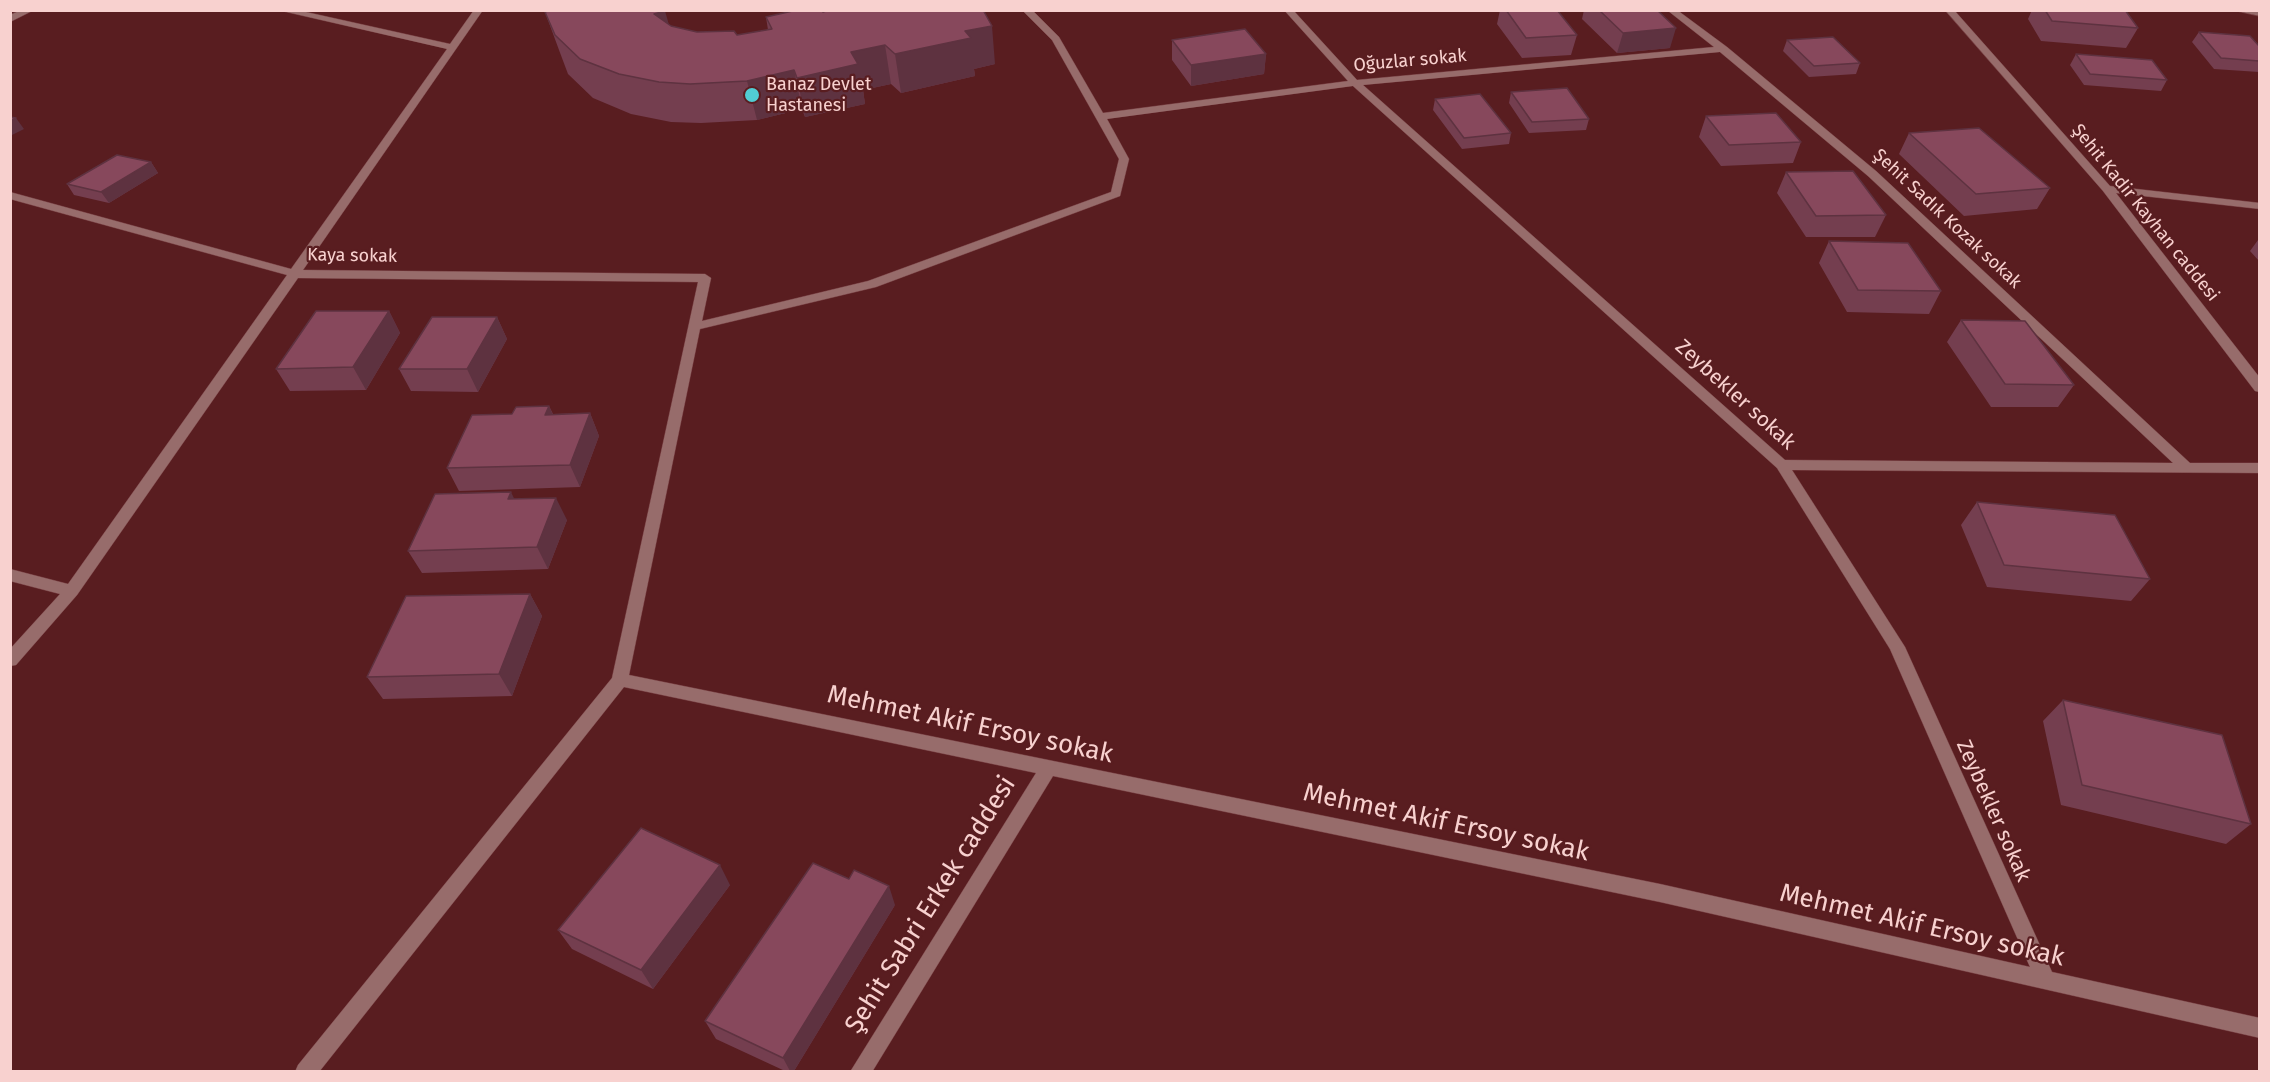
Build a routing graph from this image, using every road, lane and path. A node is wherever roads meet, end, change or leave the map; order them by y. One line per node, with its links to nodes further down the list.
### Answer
1 (30, 10): 10 (street)
2 (282, 10): 11 (street)
3 (479, 10): 11 (street)
4 (1026, 10): 14 (street)
5 (1288, 10): 13 (street, Zeybekler sokak)
6 (1671, 10): 12 (street, Şehit Sadık Kozak sokak)
7 (1949, 10): 15 (street, Şehit Kadir Kayhan caddesi)
8 (2236, 10): 9 (street)
9 (2259, 13)
10 (10, 19)
11 (453, 48): 18 (street)
12 (1724, 49): 13 (street, Oğuzlar sokak); 22 (street, Şehit Sadık Kozak sokak)
13 (1355, 83): 14 (street, Oğuzlar sokak); 21 (street, Zeybekler sokak)
14 (1100, 117): 19 (street)
15 (2108, 189): 17 (street); 20 (street, Şehit Kadir Kayhan caddesi)
16 (10, 195): 18 (street, Kaya sokak)
17 (2259, 206)
18 (295, 274): 19 (street, Kaya sokak); 25 (street)
19 (694, 327): 27 (street)
20 (2259, 388)
21 (1782, 465): 22 (street); 29 (street, Zeybekler sokak)
22 (2187, 468): 23 (street)
23 (2259, 468)
24 (10, 575): 25 (street)
25 (72, 591): 26 (street)
26 (10, 660)
27 (620, 680): 28 (street, Mehmet Akif Ersoy sokak); 31 (street)
28 (1049, 768): 29 (street, Mehmet Akif Ersoy sokak); 32 (street, Şehit Sabri Erkek caddesi)
29 (2046, 980): 30 (street, Mehmet Akif Ersoy sokak)
30 (2259, 1028)
31 (305, 1071)
32 (860, 1071)

